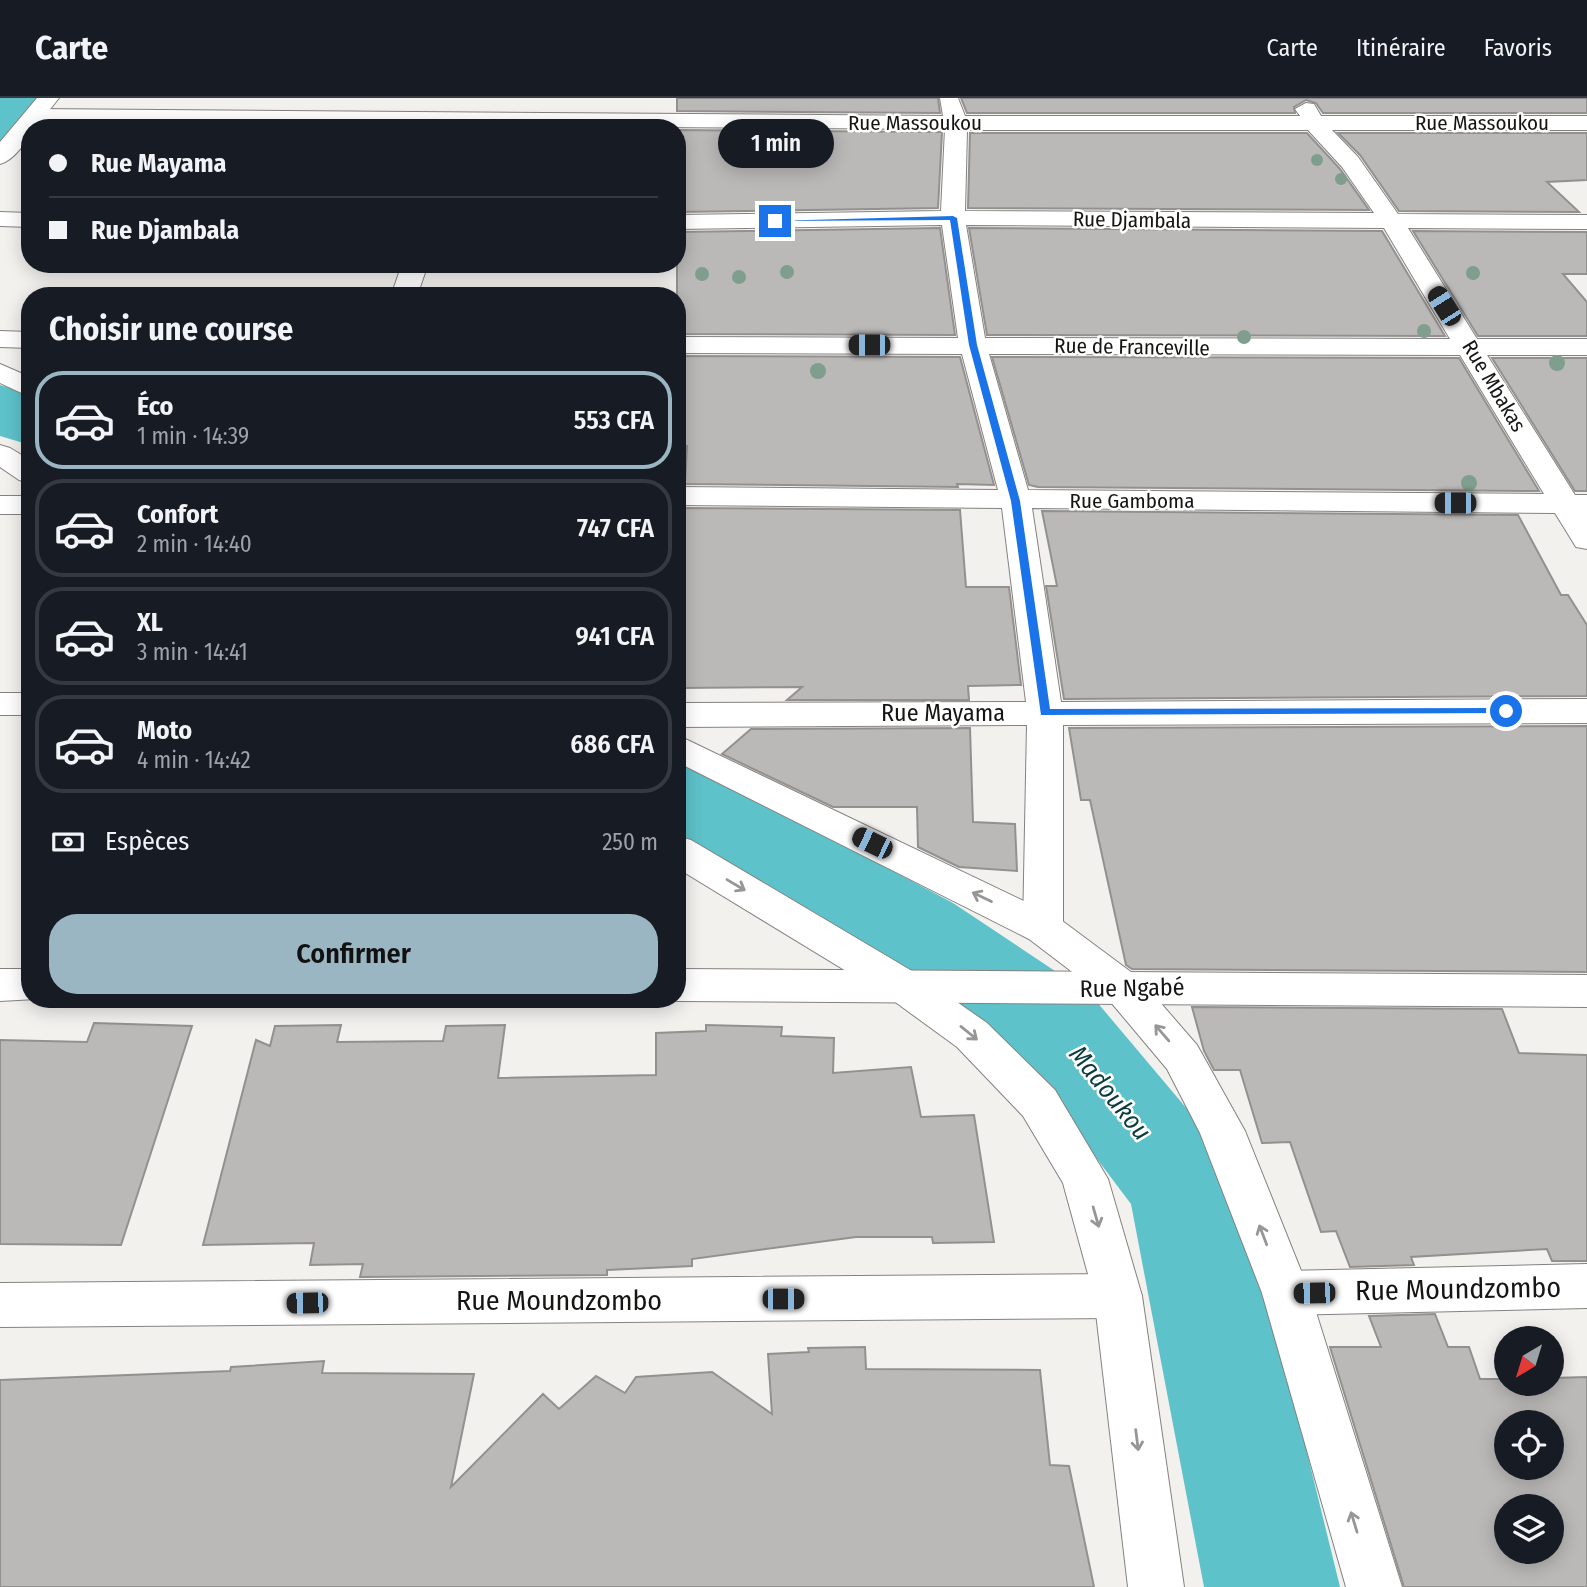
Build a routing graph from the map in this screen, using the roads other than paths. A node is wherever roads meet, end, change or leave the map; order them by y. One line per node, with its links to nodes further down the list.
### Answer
1 (48, 98): 5 (street)
2 (476, 98): 8 (street)
3 (1300, 98): 11 (street, Rue Mbakas)
4 (952, 111): 9 (street, Rue Massoukou); 11 (street, Rue Massoukou); 14 (street)
5 (34, 116): 6 (street); 7 (street, Rue Massoukou)
6 (32, 119)
7 (196, 119)
8 (468, 119)
9 (653, 119)
10 (1587, 123): 11 (street, Rue Massoukou)
11 (1315, 124): 19 (street, Rue Mbakas)
12 (21, 132): 13 (street)
13 (0, 157)
14 (953, 218): 17 (street, Rue Djambala); 19 (street, Rue Djambala); 23 (street)
15 (0, 219): 16 (street)
16 (21, 220)
17 (686, 222)
18 (1587, 222): 19 (street, Rue Djambala)
19 (1393, 223): 24 (street, Rue Mbakas)
20 (0, 339): 21 (street)
21 (21, 340)
22 (686, 345): 23 (street, Rue de Franceville)
23 (973, 345): 24 (street, Rue de Franceville); 31 (street)
24 (1470, 347): 25 (street, Rue de Franceville); 32 (street, Rue Mbakas)
25 (1587, 347)
26 (0, 372): 27 (street)
27 (21, 384)
28 (0, 454): 29 (street)
29 (21, 468)
30 (686, 496): 31 (street, Rue Gamboma)
31 (1016, 501): 32 (street, Rue Gamboma); 39 (street)
32 (1576, 504): 35 (street, Rue Mbakas)
33 (0, 505): 34 (street)
34 (21, 505)
35 (1587, 540)
36 (0, 704): 37 (street)
37 (21, 704)
38 (1587, 711): 39 (street, Rue Mayama)
39 (1045, 713): 40 (street, Rue Mayama); 43 (street)
40 (686, 715)
41 (686, 751): 43 (street, one-way to 41)
42 (686, 855): 47 (street, one-way to 47)
43 (1043, 928): 48 (street)
44 (0, 985): 45 (street)
45 (21, 985)
46 (686, 985): 47 (street, Rue Ngabé)
47 (902, 985): 48 (street, Rue Ngabé); 52 (street, one-way to 52)
48 (1124, 989): 49 (street, Rue Ngabé); 51 (street, one-way to 48)
49 (1587, 991)
50 (1587, 1286): 51 (street, Rue Moundzombo)
51 (1286, 1293): 55 (street, one-way to 51)
52 (1118, 1296): 53 (street, Rue Moundzombo); 54 (street, one-way to 54)
53 (0, 1305)
54 (1156, 1587)
55 (1374, 1587)

